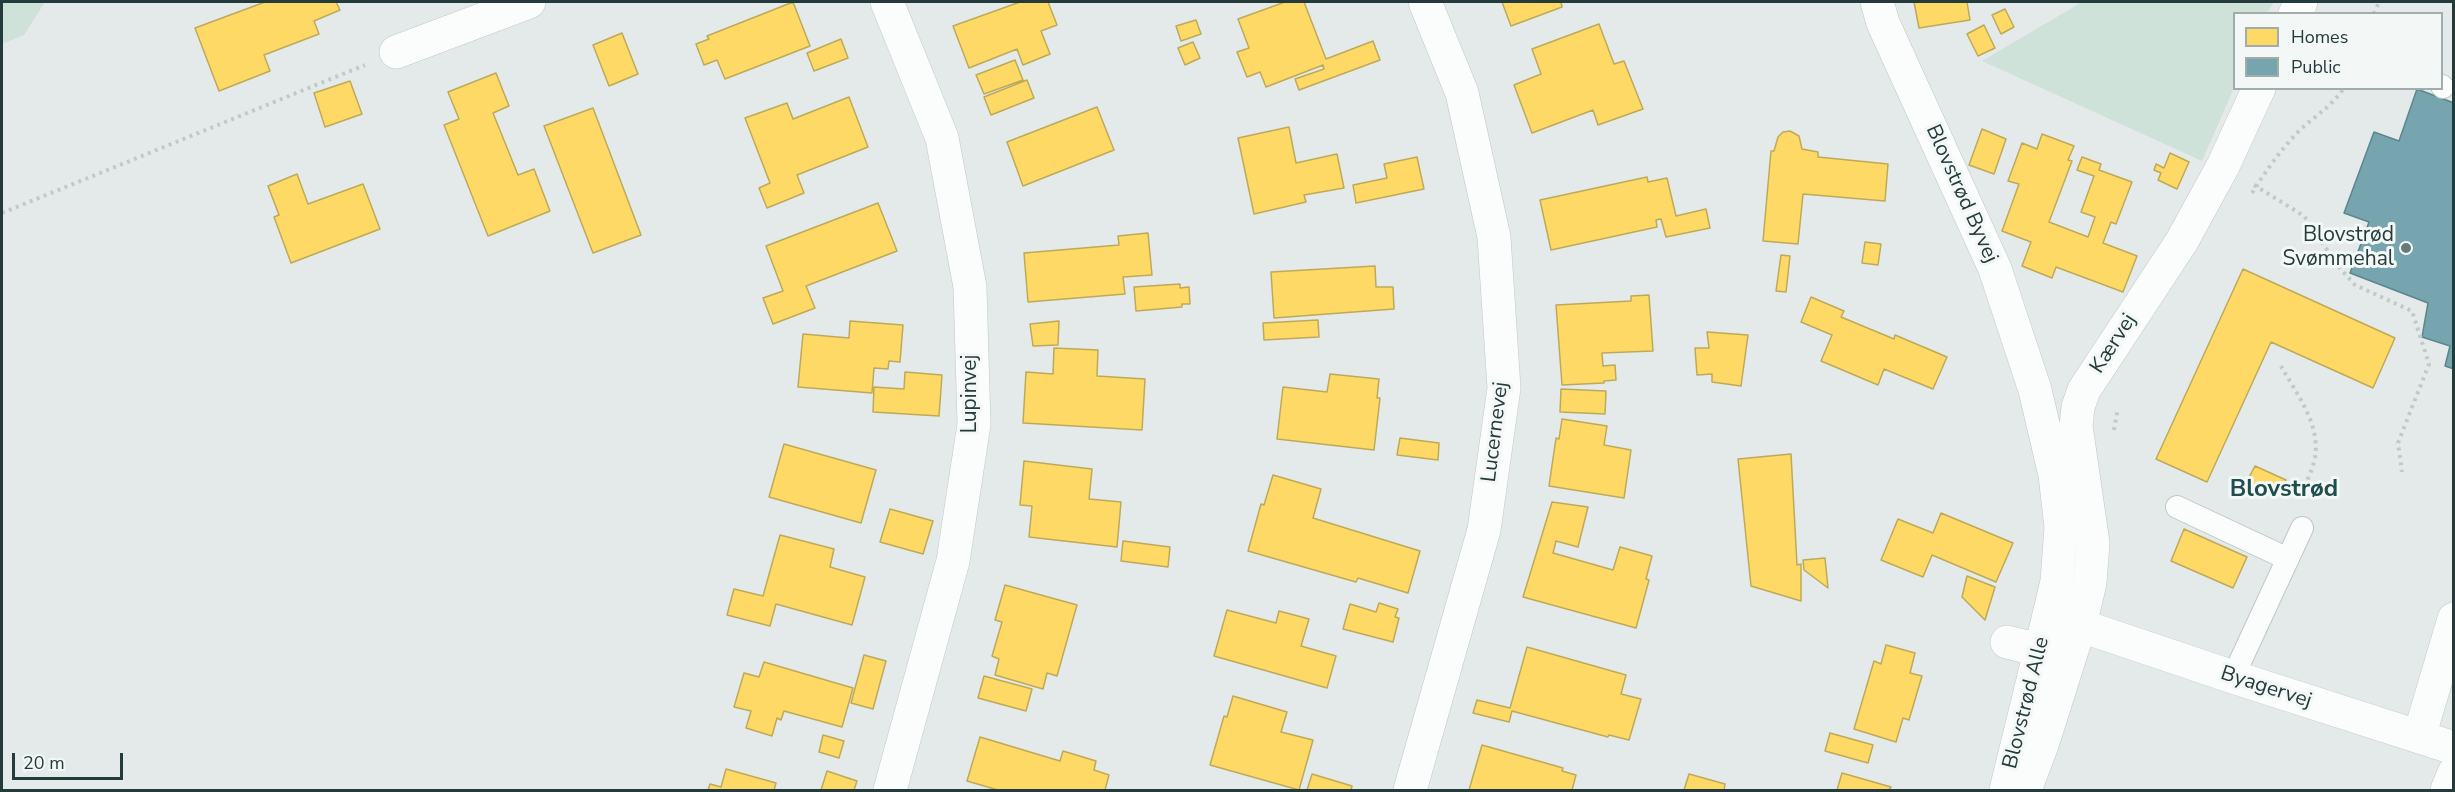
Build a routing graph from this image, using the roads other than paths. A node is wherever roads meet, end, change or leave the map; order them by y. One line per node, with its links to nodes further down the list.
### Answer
1 (529, 2): 5 (street)
2 (887, 2): 22 (street, Lupinvej)
3 (1425, 2): 23 (street, Lucernevej)
4 (1876, 2): 8 (street, Blovstrød Byvej)
5 (467, 13): 6 (street)
6 (396, 52)
7 (2258, 90): 9 (street, Kærvej)
8 (2035, 390): 9 (street); 13 (street, Blovstrød Byvej)
9 (2084, 390): 15 (street, Kærvej)
10 (2177, 507): 12 (lane)
11 (2302, 528): 12 (lane)
12 (2288, 559): 18 (lane)
13 (2049, 615): 15 (street, Byagervej); 17 (street, Blovstrød Alle)
14 (2454, 619): 19 (street)
15 (2080, 625): 17 (street); 18 (street, Byagervej); 25 (street, Blovstrød Alle)
16 (2007, 642): 17 (street)
17 (2039, 650): 24 (street, Blovstrød Alle)
18 (2233, 677): 19 (street, Byagervej)
19 (2419, 737): 20 (street, Byagervej)
20 (2454, 748)
21 (2454, 773): 26 (street)
22 (890, 790)
23 (1410, 790)
24 (2006, 790)
25 (2025, 790)
26 (2447, 790)

